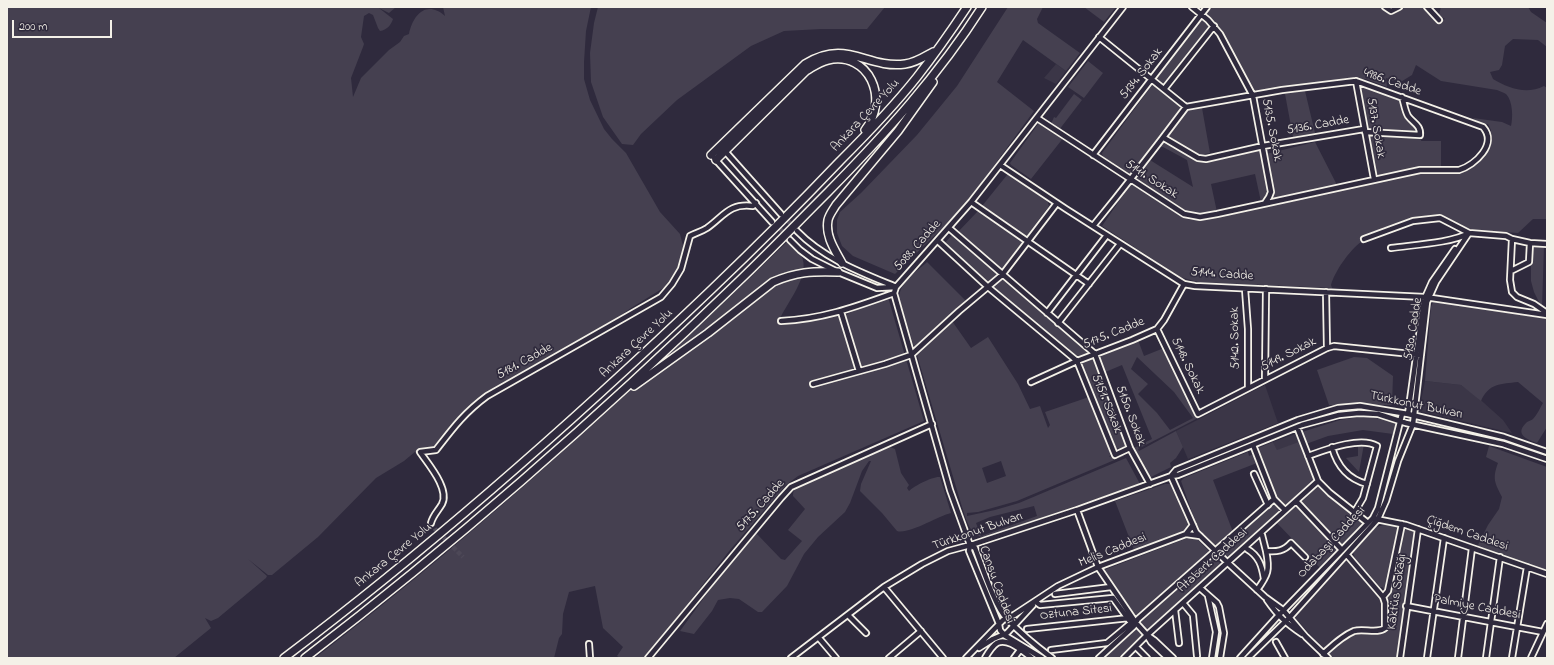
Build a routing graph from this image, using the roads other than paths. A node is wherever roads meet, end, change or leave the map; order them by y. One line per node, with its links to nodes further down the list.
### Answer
1 (967, 7): 13 (highway, Ankara Çevre Yolu)
2 (982, 7): 14 (highway, Ankara Çevre Yolu)
3 (1123, 7): 12 (street, 5088. Cadde)
4 (1192, 7): 9 (street, 5135. Sokak)
5 (1208, 7): 9 (street, 5134. Sokak)
6 (1385, 7): 7 (street)
7 (1399, 7)
8 (1426, 7): 10 (street)
9 (1202, 15): 11 (street, 5135. Sokak); 15 (street, 5134. Sokak)
10 (1439, 20)
11 (1214, 26): 17 (street); 18 (street, 5135. Sokak)
12 (1099, 37): 15 (street); 21 (street, 5088. Cadde)
13 (936, 51): 24 (highway); 29 (highway, Ankara Çevre Yolu)
14 (949, 56): 53 (highway); 83 (highway, Ankara Çevre Yolu)
15 (1152, 79): 17 (street); 27 (street, 5134. Sokak)
16 (1356, 81): 18 (street, 4986. Cadde); 19 (street, 4986. Cadde); 22 (street, 5137. Sokak)
17 (1165, 88): 20 (street)
18 (1253, 96): 20 (street, 4986. Cadde); 25 (street, 5135. Sokak)
19 (1402, 97): 22 (street, 5136. Cadde); 31 (street, 4986. Cadde)
20 (1186, 107): 23 (street)
21 (1037, 118): 27 (street, 5141. Sokak); 30 (street, 5088. Cadde)
22 (1365, 130): 25 (street, 5136. Cadde); 31 (street, 5137. Sokak)
23 (1164, 138): 25 (street, 5136. Cadde); 32 (street)
24 (720, 145): 26 (street); 28 (highway)
25 (1263, 146): 35 (street, 5135. Sokak)
26 (726, 151): 28 (highway); 29 (highway); 37 (street)
27 (1093, 155): 32 (street, 5141. Sokak)
28 (713, 157): 36 (street)
29 (840, 162): 177 (highway, Ankara Çevre Yolu)
30 (1000, 165): 33 (street, 5088. Cadde); 34 (street, 5144. Cadde)
31 (1374, 179): 35 (street, 4986. Cadde)
32 (1130, 180): 35 (street, 5141. Sokak); 39 (street)
33 (971, 202): 40 (street, 5088. Cadde); 48 (street)
34 (1056, 203): 39 (street, 5144. Cadde); 48 (street)
35 (1265, 203)
36 (756, 204): 38 (street); 109 (street, 5181. Cadde)
37 (781, 214)
38 (772, 222)
39 (1093, 226): 43 (street, 5144. Cadde)
40 (949, 228): 47 (street, 5088. Cadde); 57 (street)
41 (797, 231): 53 (street)
42 (1467, 234): 44 (street); 45 (street); 52 (street); 66 (street, 5130. Cadde)
43 (1107, 235): 50 (street, 5144. Cadde); 56 (street)
44 (1364, 239)
45 (1512, 239): 49 (street); 54 (street)
46 (790, 240): 55 (street)
47 (938, 241): 60 (street, 5088. Cadde); 61 (street)
48 (1027, 241): 56 (street); 57 (street)
49 (1530, 243): 51 (street); 54 (street)
50 (1120, 244): 58 (street); 59 (street, 5144. Cadde)
51 (1547, 244)
52 (1391, 248)
53 (842, 263): 60 (street)
54 (1511, 270): 69 (street)
55 (838, 272): 60 (street); 83 (highway)
56 (1077, 274): 58 (street); 68 (street)
57 (1002, 275): 61 (street); 68 (street)
58 (1089, 284): 71 (street)
59 (1184, 284): 62 (street, 5144. Cadde); 72 (street, 5175. Cadde)
60 (896, 287): 65 (street, 5088. Cadde)
61 (988, 287): 75 (street); 77 (street)
62 (1245, 289): 63 (street, 5144. Cadde); 82 (street, 5142. Sokak)
63 (1266, 289): 64 (street, 5144. Cadde); 79 (street)
64 (1326, 292): 66 (street, 5144. Cadde); 73 (street)
65 (894, 293): 67 (street); 75 (street)
66 (1427, 298): 69 (street, 5144. Cadde); 76 (street, 5130. Cadde)
67 (841, 312): 70 (street); 78 (street)
68 (1047, 313): 71 (street)
69 (1547, 314)
70 (781, 321)
71 (1058, 323): 74 (street)
72 (1156, 329): 74 (street, 5175. Cadde); 84 (street, 5148. Sokak)
73 (1327, 348): 76 (street, 5149. Sokak); 79 (street, 5149. Sokak)
74 (1095, 354): 77 (street, 5175. Cadde); 93 (street, 5150. Sokak)
75 (911, 355): 78 (street); 88 (street)
76 (1419, 355): 86 (street, 5130. Cadde)
77 (1077, 362): 80 (street, 5175. Cadde); 93 (street, 5151. Sokak)
78 (859, 371): 81 (street)
79 (1265, 379): 82 (street, 5149. Sokak)
80 (1031, 382)
81 (813, 384)
82 (1248, 387): 84 (street, 5149. Sokak)
83 (607, 406): 178 (highway, Ankara Çevre Yolu)
84 (1198, 414)
85 (1402, 414): 86 (street, Türkkonut Bulvarı); 87 (street, Odabaşı Caddesi); 98 (street, Türkkonut Bulvarı)
86 (1411, 414): 89 (street, 5130. Cadde); 94 (street, Türkkonut Bulvarı)
87 (1400, 421): 89 (street, Türkkonut Bulvarı); 90 (street, Türkkonut Bulvarı); 108 (street, Odabaşı Caddesi)
88 (932, 424): 118 (street); 180 (street, 5175. Cadde)
89 (1413, 424): 96 (street, Türkkonut Bulvarı); 108 (street, Odabaşı Caddesi)
90 (1297, 427): 91 (street, Türkkonut Bulvarı); 95 (street)
91 (1253, 445): 98 (street, Türkkonut Bulvarı); 102 (street)
92 (1332, 447): 95 (street); 101 (street); 101 (street)
93 (1130, 448): 100 (street, 5150. Sokak)
94 (1547, 452)
95 (1308, 456): 99 (street)
96 (1547, 459)
97 (1254, 474): 104 (street)
98 (1171, 476): 100 (street, Türkkonut Bulvarı); 112 (street)
99 (1318, 481): 103 (street, Ataberk Caddesi); 107 (street)
100 (1150, 484): 105 (street, Türkkonut Bulvarı)
101 (1367, 484): 107 (street)
102 (1274, 499): 104 (street); 106 (street)
103 (1296, 501): 106 (street, Ataberk Caddesi); 121 (street)
104 (1268, 505): 122 (street)
105 (1077, 510): 118 (street, Türkkonut Bulvarı); 128 (street)
106 (1285, 510): 127 (street, Ataberk Caddesi)
107 (1354, 512): 110 (street)
108 (1375, 518): 110 (street, Odabaşı Caddesi); 111 (street, Çiğdem Caddesi); 124 (street, Odabaşı Caddesi)
109 (431, 523)
110 (1368, 523): 121 (street, Odabaşı Caddesi)
111 (1402, 524): 113 (street, Çiğdem Caddesi); 139 (street)
112 (1193, 525): 114 (street); 116 (street)
113 (1418, 529): 117 (street, Çiğdem Caddesi); 143 (street, Kaktüs Sokağı)
114 (1186, 534): 116 (street); 128 (street, Melis Caddesi)
115 (1262, 535): 123 (street)
116 (1200, 536): 122 (street)
117 (1444, 538): 119 (street, Çiğdem Caddesi); 146 (street)
118 (970, 545): 132 (street, Türkkonut Bulvarı); 152 (street, Cansu Caddesi); 156 (street, Cansu Caddesi)
119 (1472, 548): 126 (street, Çiğdem Caddesi); 150 (street)
120 (1247, 549): 131 (street)
121 (1342, 550): 145 (street, Odabaşı Caddesi)
122 (1216, 551): 127 (street); 155 (street)
123 (1266, 551): 125 (street); 131 (street)
124 (1347, 555): 139 (street); 149 (street, Odabaşı Caddesi)
125 (1305, 557)
126 (1500, 558): 129 (street, Çiğdem Caddesi); 154 (street)
127 (1228, 563): 134 (street, Ataberk Caddesi); 135 (street)
128 (1098, 567): 133 (street); 140 (street, Melis Caddesi)
129 (1527, 567): 130 (street, Çiğdem Caddesi); 159 (street)
130 (1547, 574)
131 (1264, 579): 135 (street)
132 (884, 587): 147 (street, Türkkonut Bulvarı); 161 (street)
133 (1111, 587): 136 (street); 151 (street)
134 (1200, 588): 137 (street); 142 (street, Ataberk Caddesi)
135 (1257, 590): 138 (street)
136 (1054, 594)
137 (1207, 594): 196 (street); 197 (street)
138 (1265, 597): 145 (street); 148 (street)
139 (1383, 597): 175 (street)
140 (1040, 598): 141 (street, Melis Caddesi); 152 (street, Melis Caddesi)
141 (1036, 602): 151 (street, Oztuna Sitesi); 158 (street, Melis Caddesi)
142 (1183, 603): 144 (street, Ataberk Caddesi); 176 (street)
143 (1406, 606): 146 (street, Palmiye Caddesi); 202 (street, Kaktüs Sokağı)
144 (1175, 610): 165 (street, Ataberk Caddesi); 169 (street)
145 (1283, 610): 148 (street, Odabaşı Caddesi); 149 (street)
146 (1435, 611): 150 (street, Palmiye Caddesi); 203 (street)
147 (848, 615): 163 (street); 167 (street, Türkkonut Bulvarı)
148 (1278, 616): 153 (street); 198 (street, Odabaşı Caddesi)
149 (1290, 617): 153 (street, Odabaşı Caddesi); 166 (street)
150 (1463, 617): 154 (street, Palmiye Caddesi); 204 (street)
151 (1129, 618): 155 (street); 160 (street, Oztuna Sitesi); 173 (street, Oztuna Sitesi)
152 (1006, 619): 156 (street, Melis Caddesi); 158 (street, Cansu Caddesi)
153 (1285, 622): 166 (street); 199 (street, Odabaşı Caddesi)
154 (1491, 622): 159 (street, Palmiye Caddesi); 205 (street)
155 (1136, 623): 165 (street); 191 (street)
156 (999, 624): 164 (street, Cansu Caddesi); 174 (street, Melis Caddesi)
157 (1547, 624): 162 (street)
158 (1013, 626): 164 (street, Melis Caddesi); 190 (street, Cansu Caddesi)
159 (1518, 627): 162 (street, Palmiye Caddesi); 206 (street)
160 (1027, 629)
161 (921, 631): 183 (street); 184 (street)
162 (1543, 632): 207 (street)
163 (866, 633)
164 (1004, 635): 174 (street, Melis Caddesi); 189 (street, Cansu Caddesi)
165 (1147, 635): 171 (street, Ataberk Caddesi); 194 (street); 195 (street)
166 (1306, 637): 175 (street)
167 (819, 638): 181 (street, Türkkonut Bulvarı); 182 (street)
168 (1276, 642): 200 (street)
169 (1179, 643)
170 (589, 644): 179 (street)
171 (1136, 647): 192 (street, Ataberk Caddesi); 193 (street)
172 (1020, 650): 186 (street); 187 (street); 188 (street)
173 (1051, 650)
174 (974, 651): 185 (street, Melis Caddesi)
175 (1323, 654): 201 (street)
176 (1197, 656)
177 (284, 658)
178 (306, 658)
179 (590, 658)
180 (648, 658)
181 (791, 658)
182 (836, 658)
183 (889, 658)
184 (943, 658)
185 (966, 658)
186 (985, 658)
187 (1014, 658)
188 (1032, 658)
189 (1042, 658)
190 (1052, 658)
191 (1099, 658)
192 (1124, 658)
193 (1147, 658)
194 (1168, 658)
195 (1173, 658)
196 (1212, 658)
197 (1220, 658)
198 (1240, 658)
199 (1248, 658)
200 (1285, 658)
201 (1328, 658)
202 (1400, 658)
203 (1427, 658)
204 (1458, 658)
205 (1486, 658)
206 (1512, 658)
207 (1531, 658)

